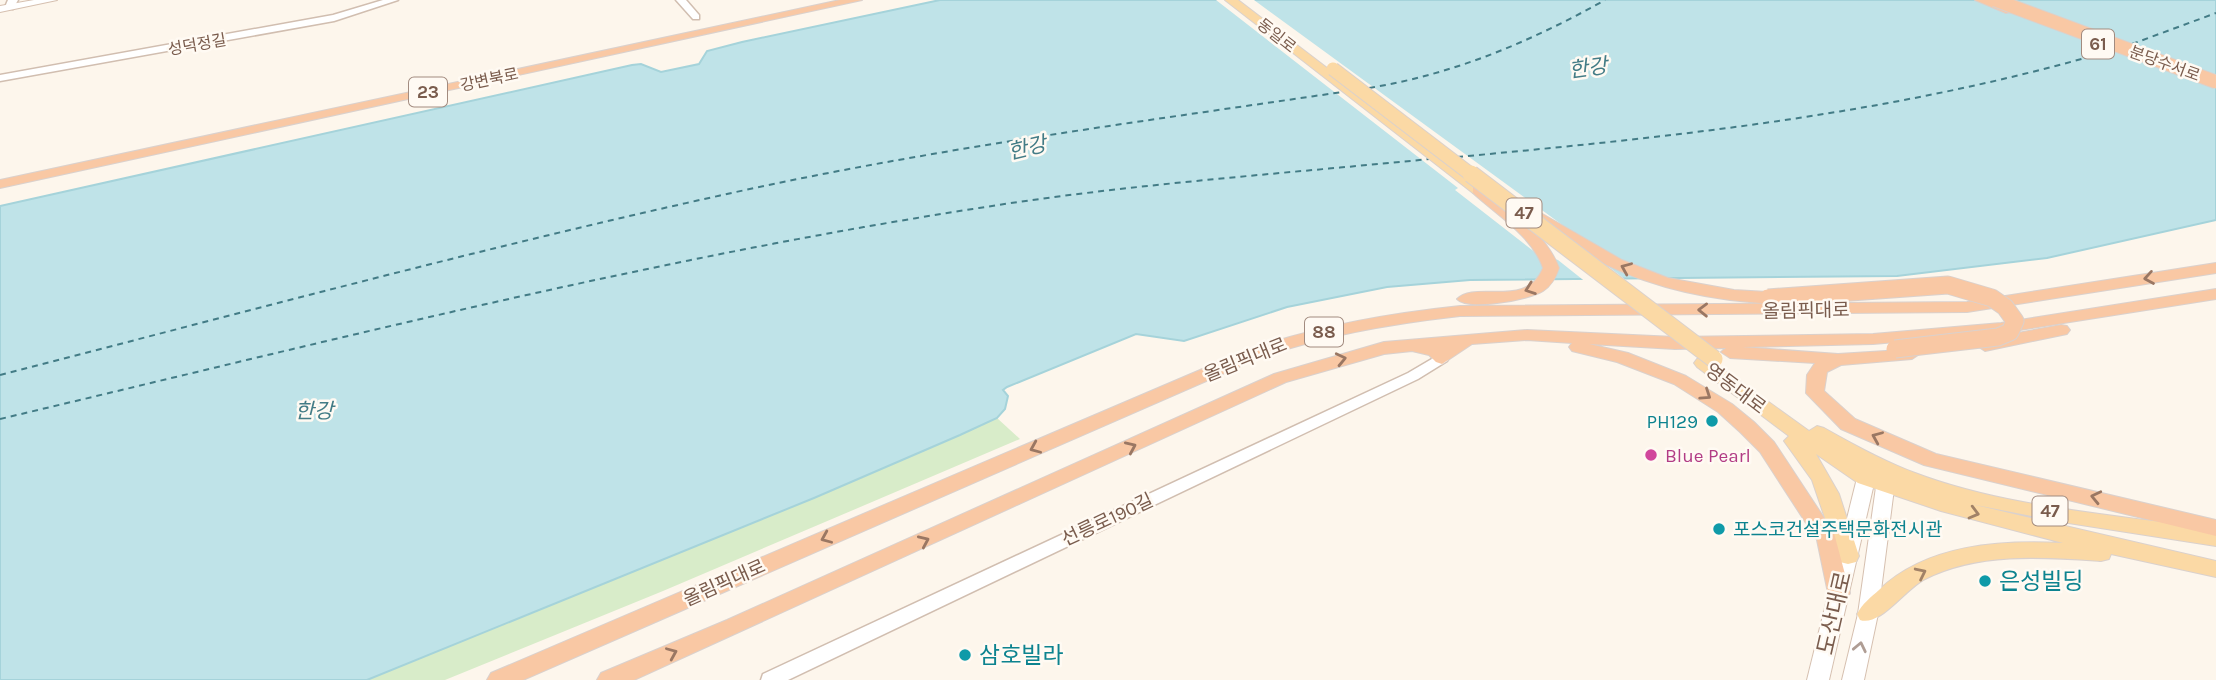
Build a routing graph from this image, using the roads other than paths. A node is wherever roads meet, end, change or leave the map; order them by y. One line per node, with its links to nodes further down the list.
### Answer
1 (52, 0): 10 (main road)
2 (393, 0): 13 (street, 성덕정길)
3 (681, 0): 11 (street)
4 (818, 0): 16 (highway, 강변북로 / 23)
5 (856, 0): 17 (highway, 강변북로 / 23)
6 (1231, 0): 12 (main road, 동일로 / 47)
7 (1241, 0): 12 (main road, 동일로 / 47)
8 (1980, 0): 15 (highway, 분당수서로 / 61)
9 (1995, 0): 14 (highway, 분당수서로 / 61, bridge)
10 (8, 5)
11 (696, 17)
12 (1328, 70): 18 (main road, 영동대로 / 47); 19 (main road, 영동대로 / 47, bridge)
13 (0, 78)
14 (2216, 82)
15 (2216, 88)
16 (0, 174)
17 (0, 184)
18 (1478, 190): 31 (main road, 영동대로 / 47); 33 (highway, one-way to 33)
19 (1505, 199): 23 (highway, one-way to 19, bridge); 31 (main road, 영동대로 / 47, bridge)
20 (2216, 268): 21 (highway, 올림픽대로 / 88, one-way to 21)
21 (2088, 289): 23 (highway, bridge); 33 (highway, 올림픽대로 / 88, one-way to 33)
22 (2210, 295): 26 (highway, 올림픽대로 / 88); 30 (highway)
23 (1768, 298): 28 (highway, bridge)
24 (1527, 335): 25 (highway, 올림픽대로 / 88); 26 (highway, 올림픽대로 / 88); 42 (highway, one-way to 42)
25 (1467, 339): 27 (highway, 올림픽대로 / 88); 29 (highway)
26 (1675, 343): 28 (highway)
27 (1408, 345): 29 (highway); 45 (highway, 올림픽대로 / 88, one-way to 27)
28 (1779, 356): 30 (highway)
29 (1442, 358): 46 (street, 선릉로190길)
30 (1853, 358): 37 (highway, one-way to 30)
31 (1709, 361): 32 (main road, 영동대로 / 47); 34 (main road, 영동대로 / 47)
32 (1756, 404): 35 (main road, 영동대로 / 47); 39 (main road)
33 (1062, 436): 44 (highway, 올림픽대로 / 88, one-way to 44)
34 (1825, 439): 35 (main road, 영동대로 / 47); 36 (main road)
35 (1877, 475): 36 (main road, 영동대로 / 47); 39 (main road, 도산대로); 40 (main road, 영동대로 / 47, one-way to 40); 43 (main road, 도산대로)
36 (1997, 501): 38 (main road, 영동대로 / 47)
37 (2216, 527)
38 (2216, 538)
39 (1848, 556): 42 (main road, 도산대로)
40 (2165, 558): 41 (main road, 영동대로 / 47); 43 (main road, one-way to 40)
41 (2216, 569)
42 (1839, 593): 47 (main road, 도산대로)
43 (1867, 614): 48 (main road, 도산대로, one-way to 43)
44 (499, 680)
45 (609, 680)
46 (770, 680)
47 (1818, 680)
48 (1853, 680)

